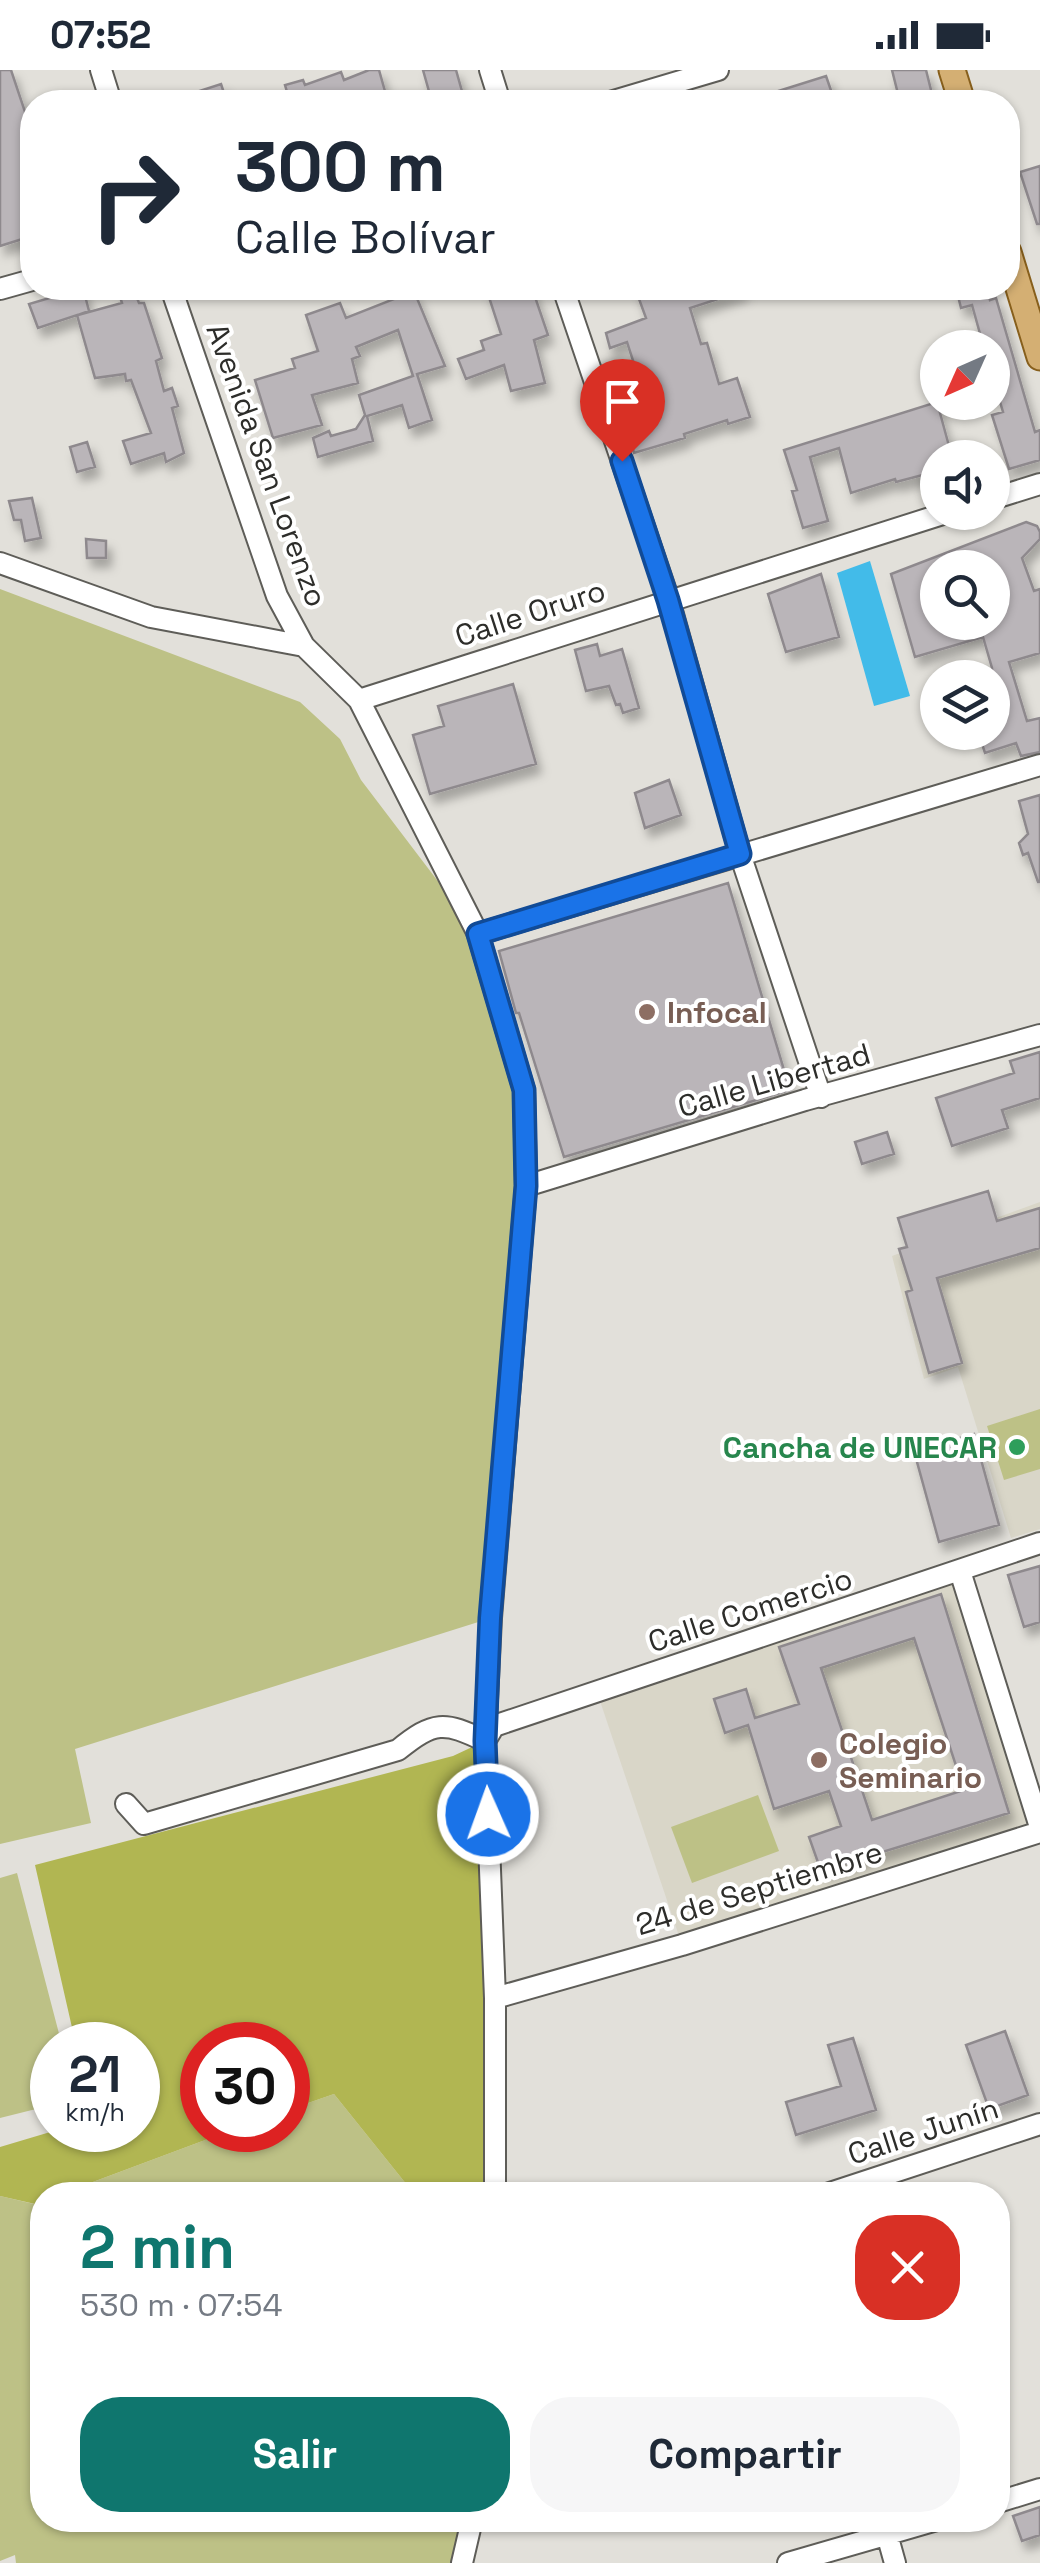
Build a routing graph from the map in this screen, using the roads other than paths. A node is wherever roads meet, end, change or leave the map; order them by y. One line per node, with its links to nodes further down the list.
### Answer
1 (718, 70): 2 (street)
2 (650, 90)
3 (1020, 292): 6 (main road)
4 (174, 300): 12 (street, Avenida San Lorenzo)
5 (566, 300): 11 (street)
6 (1040, 358)
7 (1040, 484): 8 (street)
8 (1010, 493)
9 (920, 521): 11 (street, Calle Oruro)
10 (0, 564): 12 (street)
11 (668, 600): 13 (street, Calle Oruro); 15 (street)
12 (304, 646): 13 (street, Avenida San Lorenzo)
13 (359, 700): 16 (street, Avenida San Lorenzo)
14 (1040, 764): 15 (street)
15 (740, 854): 16 (street); 18 (street)
16 (478, 934): 19 (street, Avenida San Lorenzo)
17 (1040, 1035): 18 (street, Calle Libertad)
18 (821, 1097): 19 (street, Calle Libertad)
19 (526, 1186): 22 (street, Avenida San Lorenzo)
20 (1040, 1542): 21 (street, Calle Comercio)
21 (960, 1571): 22 (street, Calle Comercio); 24 (street)
22 (485, 1741): 23 (street); 25 (street, Avenida San Lorenzo)
23 (126, 1804)
24 (1040, 1830): 25 (street, 24 de Septiembre)
25 (495, 1998): 27 (street, Avenida San Lorenzo)
26 (1040, 2124): 28 (street, Calle Junín)
27 (495, 2182)
28 (864, 2182)
29 (1040, 2489): 30 (street)
30 (1010, 2498)
31 (469, 2532): 34 (street)
32 (874, 2532): 35 (street)
33 (886, 2532): 36 (street)
34 (462, 2563)
35 (788, 2563)
36 (895, 2563)

